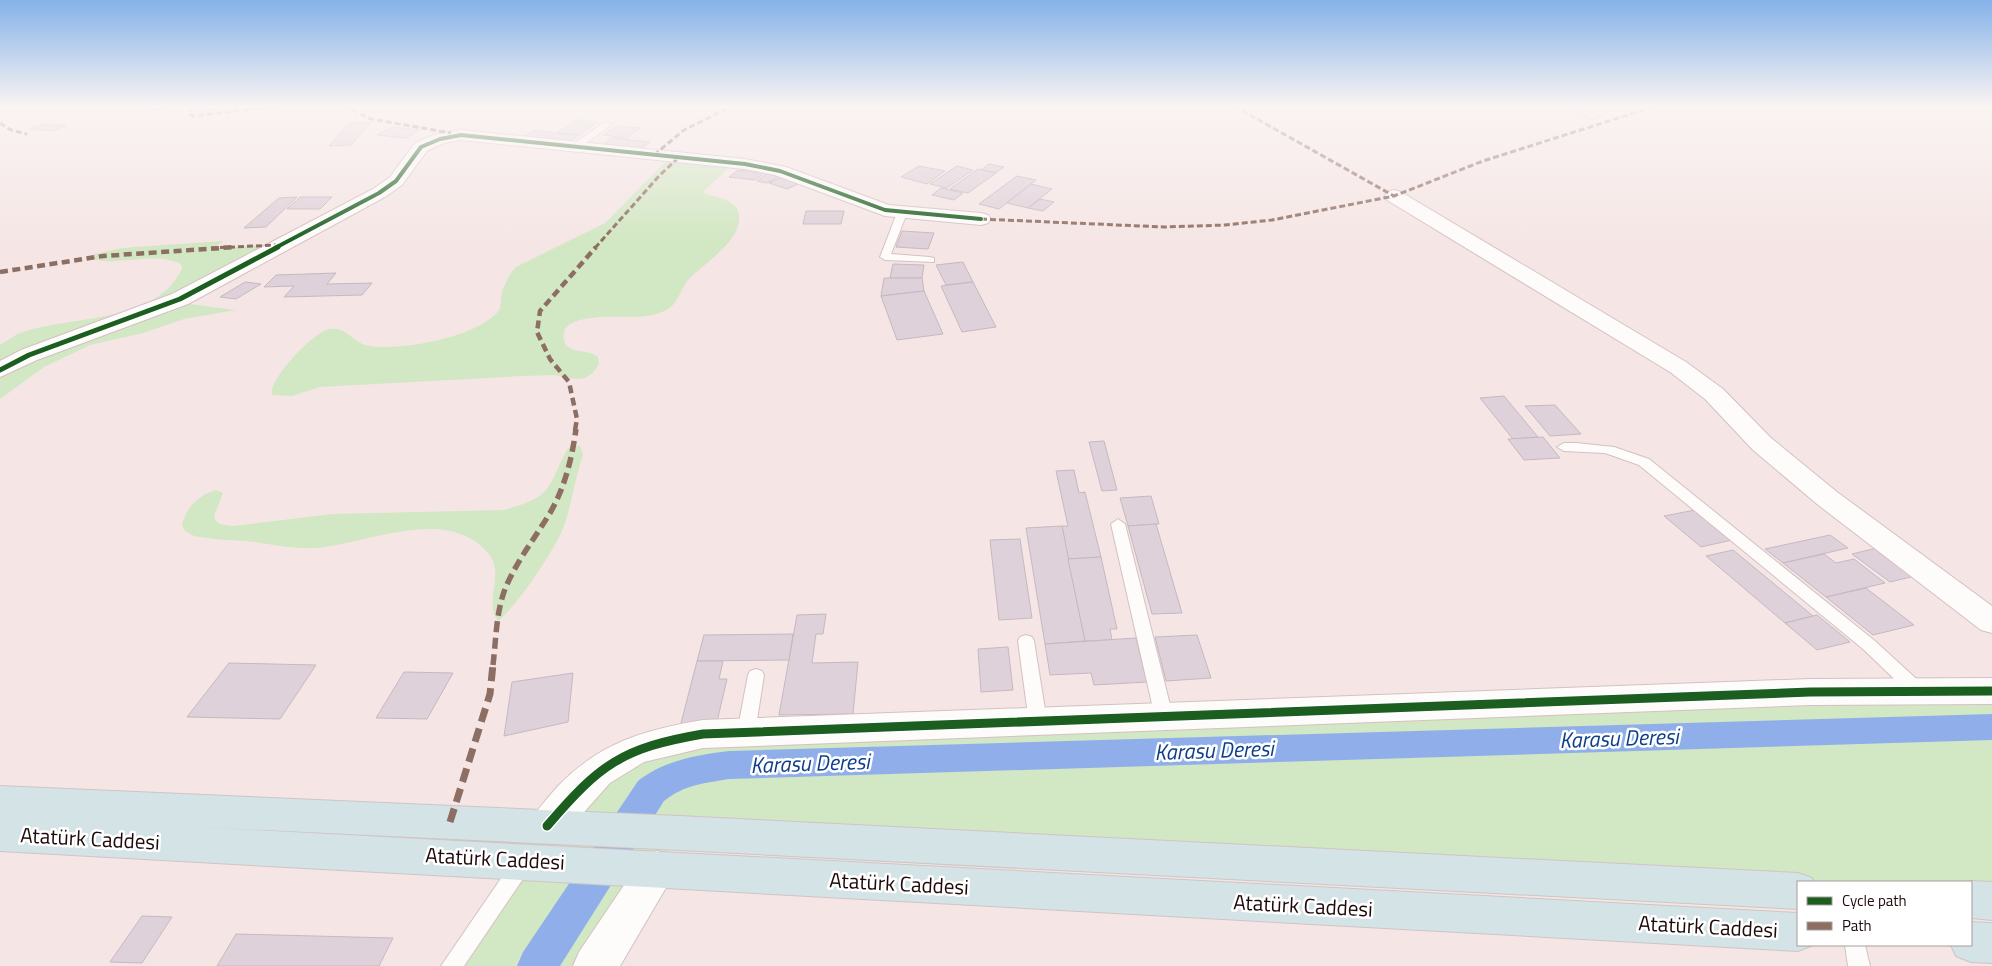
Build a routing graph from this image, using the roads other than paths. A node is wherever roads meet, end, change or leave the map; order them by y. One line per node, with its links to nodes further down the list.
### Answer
1 (418, 151): 7 (street)
2 (614, 151): 4 (street)
3 (1394, 196): 10 (street)
4 (902, 213): 5 (street); 6 (lane)
5 (981, 219)
6 (930, 260)
7 (0, 370)
8 (1564, 447): 13 (lane)
9 (1118, 524): 15 (lane)
10 (1992, 622)
11 (1026, 641): 16 (lane)
12 (756, 675): 17 (lane)
13 (1917, 690): 14 (street); 15 (street)
14 (1992, 691)
15 (1164, 717): 16 (street)
16 (1038, 722): 17 (street)
17 (746, 733): 19 (street)
18 (0, 802): 19 (highway, Atatürk Caddesi)
19 (547, 826): 23 (highway, Atatürk Caddesi)
20 (0, 834): 21 (highway, Atatürk Caddesi)
21 (524, 860): 22 (highway, Atatürk Caddesi); 30 (lane)
22 (657, 870): 26 (highway, Atatürk Caddesi); 31 (street)
23 (1797, 891)
24 (1972, 900): 25 (highway)
25 (1992, 901)
26 (1797, 932)
27 (1972, 942): 28 (highway)
28 (1992, 943)
29 (1856, 946): 32 (lane)
30 (452, 966)
31 (594, 966)
32 (1859, 966)

